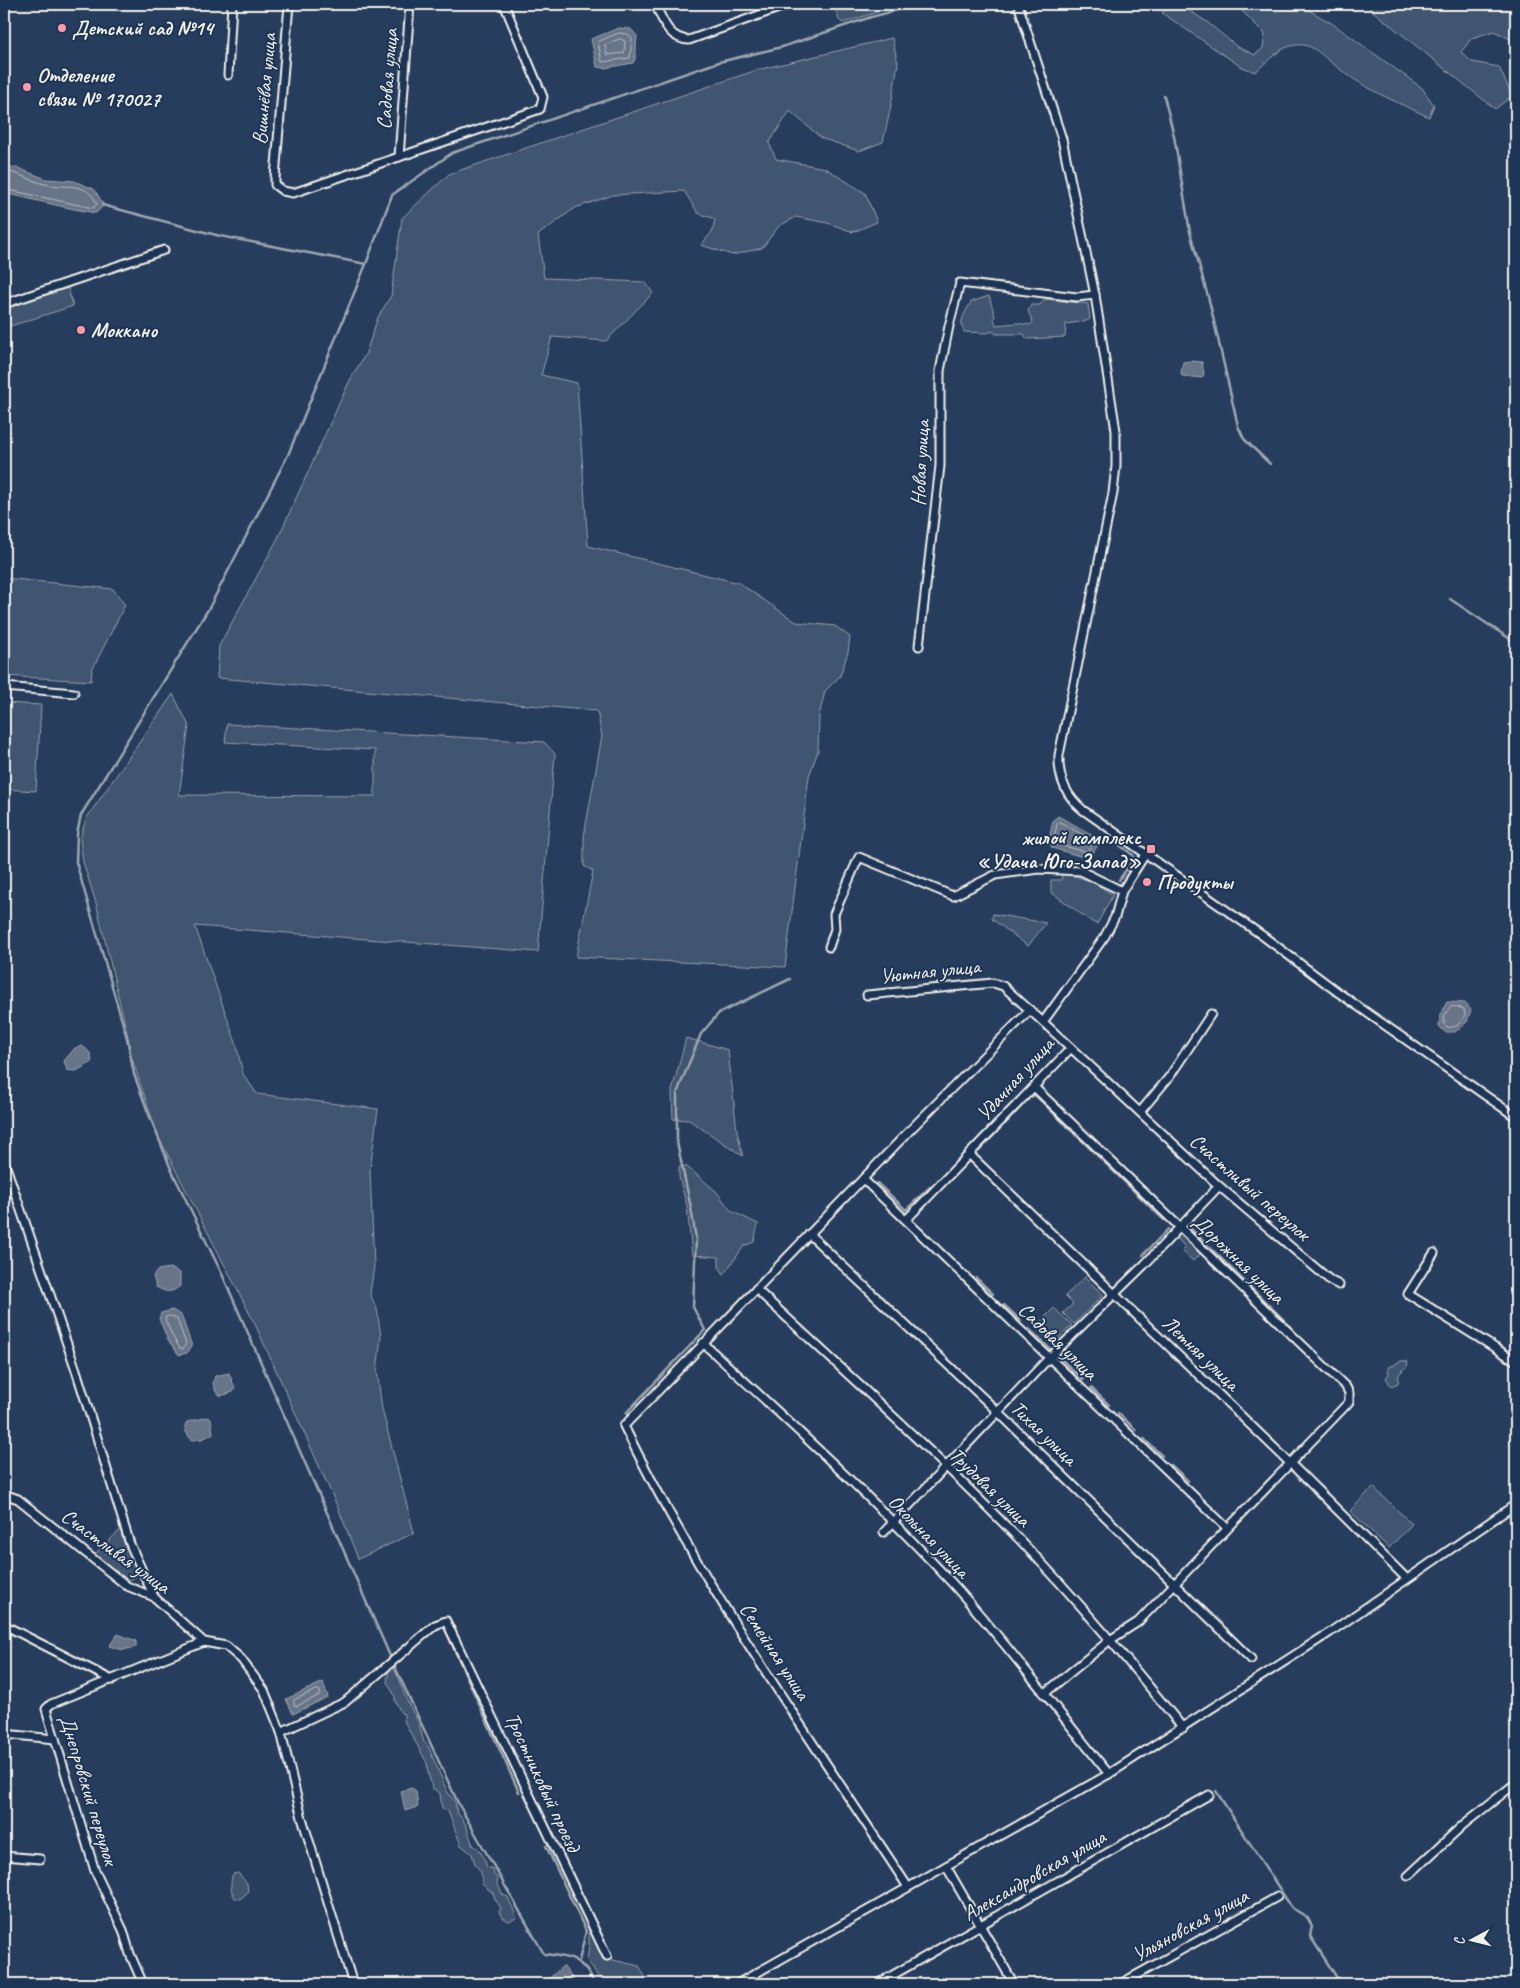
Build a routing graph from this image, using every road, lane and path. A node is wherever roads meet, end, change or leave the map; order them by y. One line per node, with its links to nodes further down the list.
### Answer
1 (232, 4): 8 (street)
2 (289, 4): 9 (street, Вишнёвая улица)
3 (410, 4): 9 (street, Садовая улица)
4 (504, 4): 9 (street)
5 (654, 4): 6 (street)
6 (790, 4)
7 (1018, 4): 11 (street)
8 (228, 75)
9 (399, 157)
10 (164, 250): 12 (street)
11 (1095, 295): 13 (street, Новая улица); 16 (street)
12 (4, 304)
13 (919, 646)
14 (4, 687): 15 (street)
15 (74, 693)
16 (1146, 853): 17 (street, Удачная улица); 26 (street)
17 (1122, 891): 18 (street); 22 (street, Удачная улица)
18 (829, 948)
19 (867, 995): 20 (street, Уютная улица)
20 (1030, 1010): 22 (street, Уютная улица); 29 (street)
21 (1211, 1014): 25 (street)
22 (1043, 1022): 23 (street, Удачная улица)
23 (1071, 1048): 24 (street, Удачная улица); 25 (street, Счастливый переулок)
24 (1034, 1087): 27 (street, Удачная улица); 32 (street, Дорожная улица)
25 (1140, 1112): 30 (street, Счастливый переулок)
26 (1516, 1117)
27 (969, 1154): 31 (street, Удачная улица); 37 (street, Летняя улица)
28 (4, 1161): 51 (street)
29 (863, 1179): 31 (street, Садовая улица); 33 (street)
30 (1219, 1186): 32 (street); 35 (street, Счастливый переулок)
31 (907, 1220): 39 (street, Садовая улица)
32 (1180, 1228): 37 (street); 42 (street, Дорожная улица)
33 (809, 1234): 36 (street); 41 (street, Тихая улица)
34 (1434, 1253): 40 (street)
35 (1339, 1285)
36 (756, 1289): 38 (street); 43 (street, Трудовая улица)
37 (1115, 1294): 39 (street); 42 (street, Летняя улица)
38 (703, 1344): 46 (street, Окольная улица); 69 (street, Семейная улица)
39 (1050, 1357): 41 (street); 47 (street, Садовая улица)
40 (1516, 1361)
41 (998, 1412): 43 (street); 50 (street, Тихая улица)
42 (1290, 1463): 47 (street, Дорожная улица); 49 (street, Летняя улица)
43 (945, 1467): 46 (street); 53 (street, Трудовая улица)
44 (4, 1494): 51 (street, Счастливая улица)
45 (1516, 1504): 49 (street)
46 (892, 1522): 48 (street); 57 (street, Окольная улица)
47 (1228, 1528): 50 (street, Дорожная улица)
48 (884, 1532)
49 (1406, 1578): 58 (street)
50 (1174, 1583): 53 (street, Дорожная улица); 55 (street, Тихая улица)
51 (154, 1597): 54 (street, Счастливая улица)
52 (4, 1625): 56 (street)
53 (1110, 1640): 57 (street, Дорожная улица); 58 (street, Трудовая улица)
54 (204, 1642): 56 (street, Днепровский переулок); 59 (street)
55 (1251, 1659)
56 (112, 1680): 61 (street, Днепровский переулок)
57 (1044, 1694): 62 (street, Окольная улица)
58 (1182, 1728): 62 (street)
59 (282, 1732): 72 (street, Тростниковый проезд); 74 (street)
60 (4, 1734): 61 (street)
61 (55, 1739): 73 (street, Днепровский переулок)
62 (1109, 1774): 67 (street)
63 (1516, 1783): 68 (street)
64 (1209, 1794): 71 (street, Александровская улица)
65 (4, 1856): 66 (street)
66 (40, 1859)
67 (946, 1866): 69 (street); 71 (street)
68 (1408, 1876)
69 (908, 1887): 75 (street)
70 (1277, 1897): 78 (street, Ульяновская улица)
71 (981, 1926): 76 (street, Александровская улица); 77 (street)
72 (607, 1956)
73 (143, 1984)
74 (353, 1984)
75 (737, 1984)
76 (877, 1984)
77 (1014, 1984)
78 (1120, 1984)

